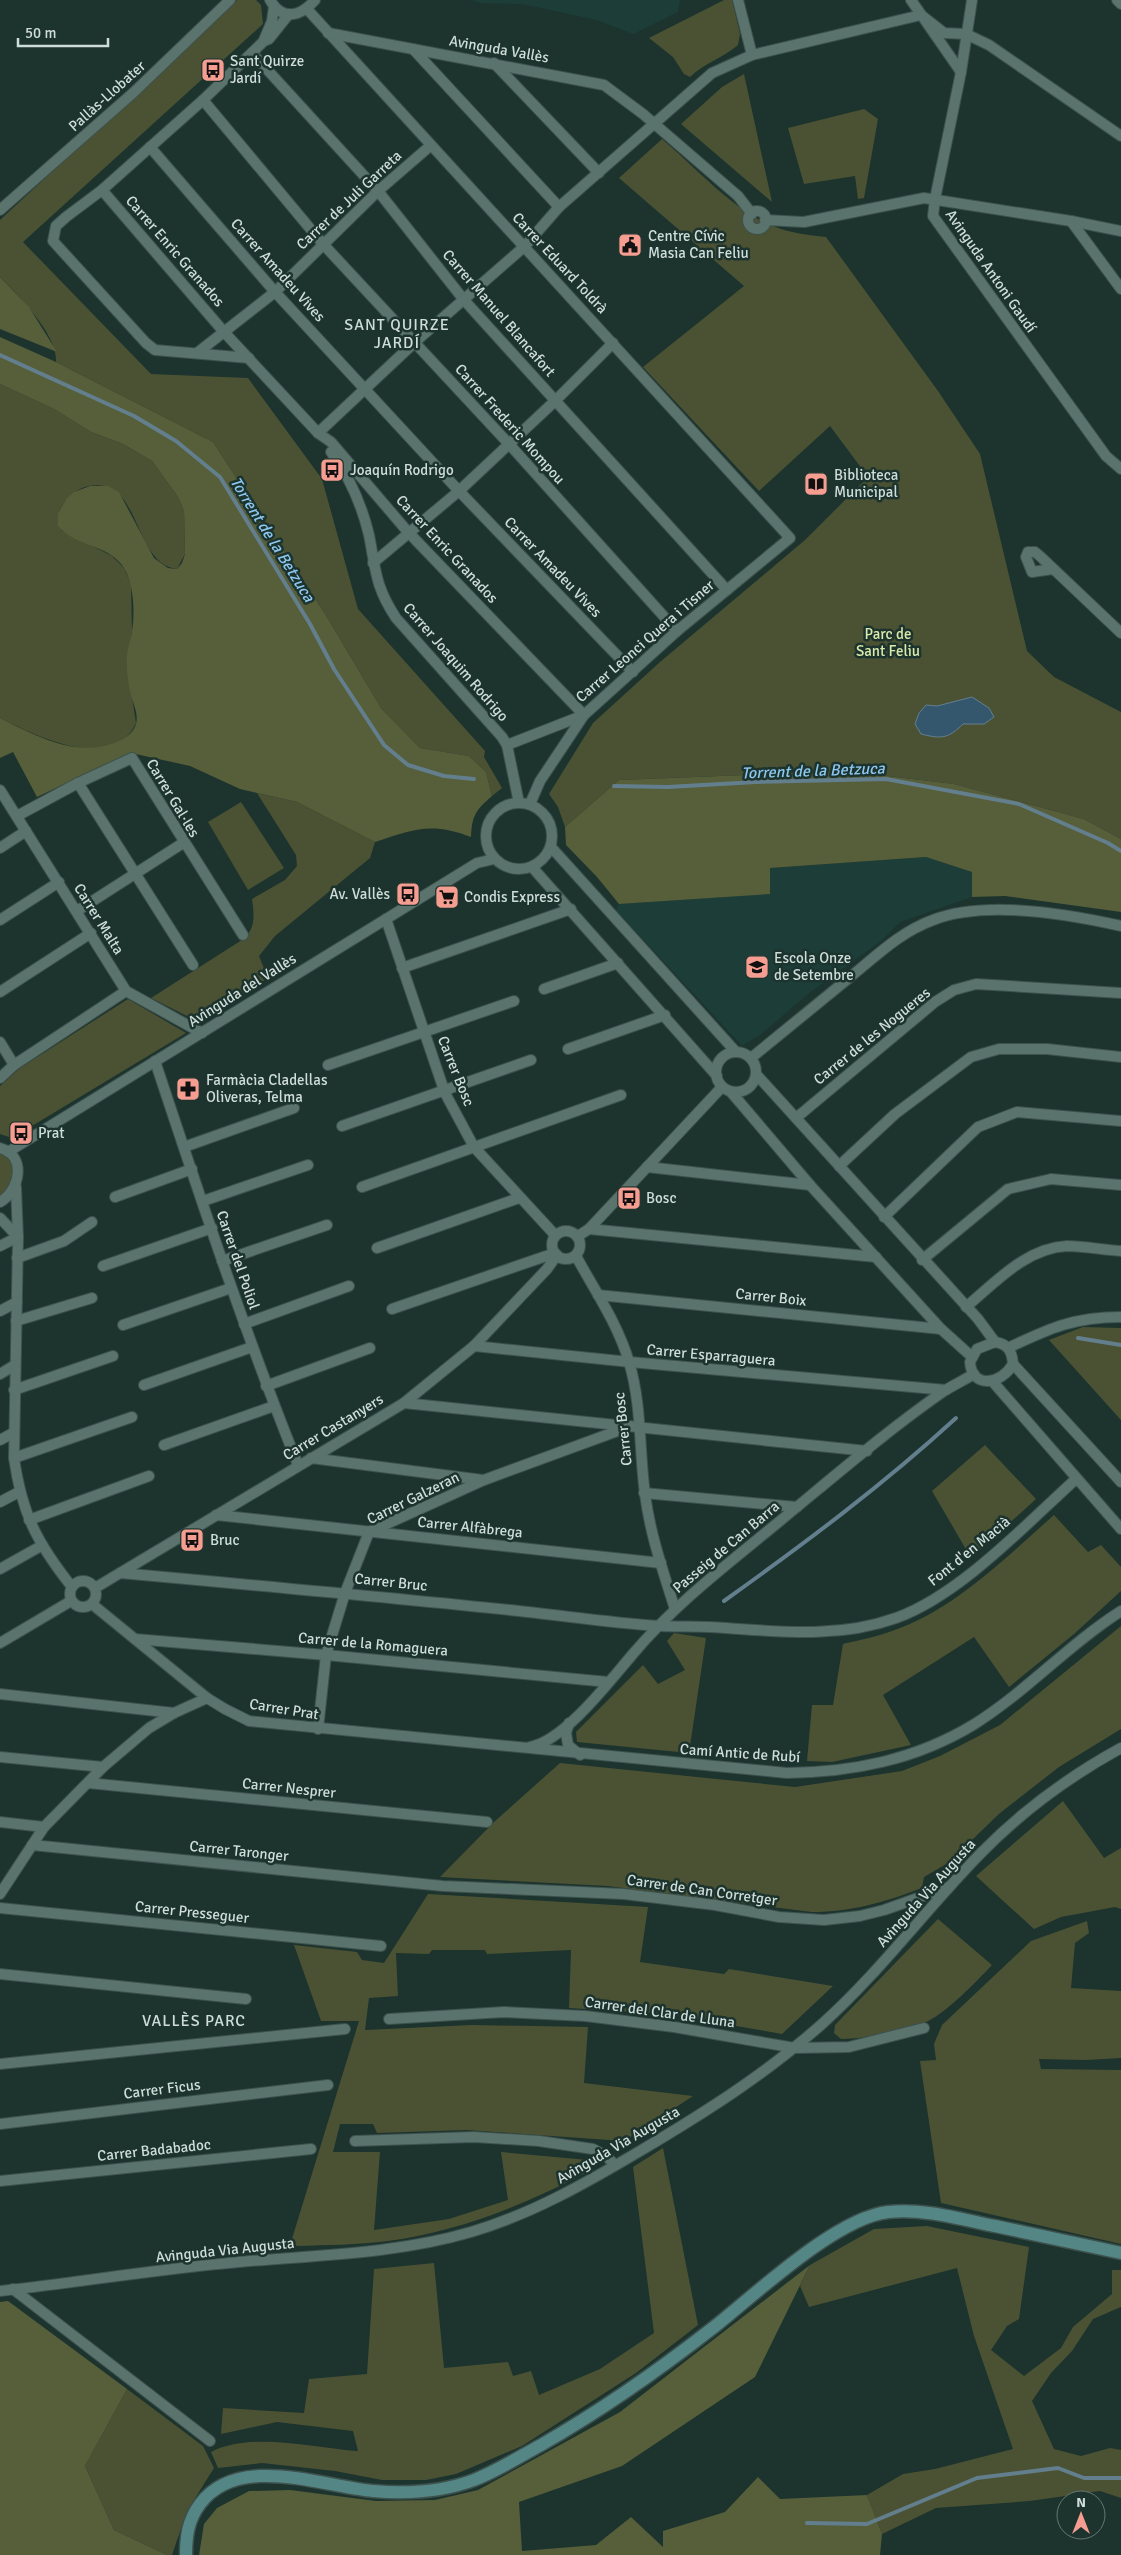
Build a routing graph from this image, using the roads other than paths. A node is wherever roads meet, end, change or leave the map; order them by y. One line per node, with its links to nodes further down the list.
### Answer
1 (230, 0): 29 (street, Pallàs-Llobater)
2 (738, 0): 16 (street)
3 (911, 0): 10 (street)
4 (972, 0): 12 (street, Avinguda Antoni Gaudí)
5 (1117, 0): 8 (street)
6 (272, 3): 9 (street); 13 (street)
7 (312, 3): 9 (street); 11 (street, Carrer Eduard Toldrà)
8 (1121, 4)
9 (289, 14): 13 (street)
10 (921, 15): 12 (street); 16 (street); 18 (street)
11 (328, 33): 14 (street, Avinguda Vallès); 22 (street, Carrer Eduard Toldrà)
12 (966, 34): 18 (street, Avinguda Antoni Gaudí); 21 (street)
13 (264, 41): 15 (street)
14 (413, 49): 17 (street, Avinguda Vallès); 28 (street)
15 (252, 53): 19 (street); 26 (street, Carrer Manuel Blancafort)
16 (752, 55): 20 (street)
17 (494, 63): 20 (street, Avinguda Vallès); 24 (street)
18 (961, 72): 27 (street, Avinguda Antoni Gaudí)
19 (203, 100): 23 (street); 32 (street, Carrer Frederic Mompou)
20 (653, 124): 24 (street); 27 (street, Avinguda Vallès)
21 (1120, 135)
22 (430, 146): 26 (street, Carrer de Juli Garreta); 33 (street, Carrer Eduard Toldrà)
23 (150, 147): 25 (street); 35 (street, Carrer Amadeu Vives)
24 (599, 172): 28 (street)
25 (102, 190): 37 (street, Carrer Enric Granados); 40 (street)
26 (378, 191): 32 (street, Carrer de Juli Garreta); 36 (street, Carrer Manuel Blancafort)
27 (935, 199): 30 (street); 46 (street, Avinguda Antoni Gaudí)
28 (559, 207): 33 (street)
29 (0, 210)
30 (1072, 221): 31 (street); 34 (street)
31 (1121, 231)
32 (323, 244): 35 (street, Carrer de Juli Garreta); 38 (street, Carrer Frederic Mompou)
33 (525, 246): 36 (street); 39 (street, Carrer Eduard Toldrà)
34 (1121, 289)
35 (275, 292): 37 (street, Carrer de Juli Garreta); 42 (street, Carrer Amadeu Vives)
36 (464, 300): 38 (street); 43 (street, Carrer Manuel Blancafort)
37 (224, 332): 40 (street, Carrer de Juli Garreta); 41 (street, Carrer Enric Granados)
38 (415, 342): 42 (street); 45 (street, Carrer Frederic Mompou)
39 (613, 343): 43 (street); 49 (street, Carrer Eduard Toldrà)
40 (197, 353): 41 (street)
41 (249, 358): 44 (street, Carrer Enric Granados)
42 (366, 389): 44 (street); 47 (street, Carrer Amadeu Vives)
43 (556, 400): 45 (street); 52 (street, Carrer Manuel Blancafort)
44 (318, 433): 48 (street, Carrer Enric Granados); 50 (street, Carrer Joaquim Rodrigo)
45 (509, 444): 47 (street); 53 (street, Carrer Frederic Mompou)
46 (1121, 469)
47 (459, 491): 48 (street); 55 (street, Carrer Amadeu Vives)
48 (408, 532): 50 (street); 56 (street, Carrer Enric Granados)
49 (790, 538): 52 (street, Carrer Leonci Quera i Tisner)
50 (373, 563): 57 (street, Carrer Joaquim Rodrigo)
51 (1053, 569): 54 (street)
52 (728, 590): 53 (street, Carrer Leonci Quera i Tisner)
53 (677, 631): 55 (street, Carrer Leonci Quera i Tisner)
54 (1121, 633)
55 (633, 672): 56 (street, Carrer Leonci Quera i Tisner)
56 (584, 715): 57 (street, Carrer Leonci Quera i Tisner); 61 (street)
57 (507, 745): 60 (street)
58 (78, 782): 62 (street, Carrer Gal·les); 64 (street, Carrer Gal·les); 69 (street)
59 (0, 790): 62 (street, Carrer Malta)
60 (519, 803): 61 (street); 67 (street)
61 (530, 804): 65 (street)
62 (17, 816): 63 (street, Carrer Malta)
63 (26, 831): 66 (street); 70 (street, Carrer Malta)
64 (183, 843): 69 (street); 77 (street, Carrer Gal·les)
65 (551, 847): 68 (street); 91 (street)
66 (0, 848)
67 (494, 859): 68 (street); 73 (street, Avinguda del Vallès)
68 (532, 867): 71 (street)
69 (136, 873): 72 (street); 79 (street)
70 (59, 882): 72 (street, Carrer Malta); 74 (street)
71 (571, 910): 78 (street); 80 (street)
72 (78, 911): 76 (street, Carrer Malta)
73 (386, 919): 80 (street, Carrer Bosc); 88 (street, Avinguda del Vallès)
74 (0, 920)
75 (1121, 926): 93 (street)
76 (92, 933): 82 (street, Carrer Malta); 83 (street)
77 (243, 935)
78 (618, 963): 81 (street); 86 (street)
79 (193, 965)
80 (402, 968): 87 (street, Carrer Bosc)
81 (544, 989)
82 (126, 990): 88 (street); 96 (street)
83 (0, 992)
84 (1121, 993): 105 (street, Carrer de les Nogueres)
85 (514, 1001): 87 (street)
86 (665, 1016): 90 (street); 99 (street)
87 (424, 1030): 97 (street); 102 (street, Carrer Bosc)
88 (202, 1032): 95 (street, Avinguda del Vallès)
89 (0, 1042): 96 (street)
90 (568, 1049)
91 (736, 1052): 93 (street); 99 (street)
92 (1121, 1057): 112 (street)
93 (752, 1058): 98 (street)
94 (531, 1060): 102 (street)
95 (155, 1062): 108 (street, Carrer del Poliol); 110 (street, Avinguda del Vallès)
96 (14, 1065): 100 (street)
97 (328, 1065)
98 (756, 1074): 101 (street); 105 (street)
99 (717, 1076): 101 (street)
100 (0, 1078)
101 (727, 1089): 113 (street); 115 (street)
102 (444, 1090): 107 (street); 109 (street, Carrer Bosc)
103 (621, 1095): 109 (street)
104 (294, 1108): 108 (street)
105 (796, 1118): 112 (street)
106 (1121, 1121): 123 (street)
107 (342, 1126)
108 (184, 1147): 114 (street, Carrer del Poliol)
109 (474, 1147): 118 (street); 120 (street, Carrer Bosc)
110 (4, 1150): 117 (street)
111 (308, 1165): 121 (street)
112 (839, 1166): 123 (street)
113 (647, 1167): 115 (street); 128 (street)
114 (192, 1169): 119 (street); 121 (street, Carrer del Poliol)
115 (810, 1184): 137 (street)
116 (1121, 1185): 139 (street)
117 (16, 1187): 122 (street); 130 (street)
118 (362, 1187)
119 (116, 1197)
120 (519, 1198): 129 (street, Carrer Bosc); 133 (street)
121 (203, 1201): 127 (street, Carrer del Poliol)
122 (0, 1202)
123 (884, 1217): 139 (street)
124 (0, 1218): 130 (street)
125 (92, 1222): 138 (street)
126 (327, 1225): 140 (street)
127 (212, 1228): 140 (street, Carrer del Poliol); 141 (street)
128 (589, 1229): 131 (street); 137 (street)
129 (555, 1235): 131 (street); 135 (street)
130 (18, 1236): 132 (street); 138 (street)
131 (578, 1236): 136 (street)
132 (0, 1246)
133 (377, 1248)
134 (1121, 1251): 147 (street)
135 (556, 1254): 136 (street); 148 (street); 156 (street, Carrer Castanyers)
136 (576, 1256): 144 (street, Carrer Bosc)
137 (876, 1257): 154 (street)
138 (17, 1258): 146 (street)
139 (922, 1260): 147 (street)
140 (222, 1261): 143 (street, Carrer del Poliol)
141 (103, 1266)
142 (349, 1286): 152 (street)
143 (231, 1288): 152 (street, Carrer del Poliol); 153 (street)
144 (598, 1295): 154 (street, Carrer Boix); 162 (street, Carrer Bosc)
145 (92, 1298): 151 (street)
146 (17, 1302): 149 (street); 151 (street)
147 (966, 1307): 155 (street)
148 (392, 1309)
149 (0, 1311)
150 (1121, 1317): 159 (street)
151 (16, 1322): 164 (street)
152 (244, 1324): 157 (street, Carrer del Poliol)
153 (123, 1325)
154 (941, 1328): 161 (street)
155 (995, 1342): 159 (street); 161 (street)
156 (474, 1346): 162 (street, Carrer Esparraguera); 172 (street, Carrer Castanyers)
157 (252, 1347): 168 (street); 169 (street, Carrer del Poliol)
158 (370, 1348): 169 (street)
159 (1008, 1348): 163 (street)
160 (113, 1356): 170 (street)
161 (971, 1356): 166 (street)
162 (630, 1362): 171 (street, Carrer Esparraguera); 175 (street, Carrer Bosc)
163 (1013, 1364): 167 (street); 186 (street)
164 (15, 1366): 165 (street); 170 (street)
165 (0, 1374)
166 (974, 1374): 167 (street); 171 (street, Passeig de Can Barra)
167 (994, 1382): 184 (street)
168 (144, 1384)
169 (266, 1386): 173 (street, Carrer del Poliol)
170 (14, 1390): 176 (street)
171 (946, 1390): 179 (street, Passeig de Can Barra)
172 (404, 1403): 175 (street); 181 (street, Carrer Castanyers)
173 (274, 1406): 178 (street); 182 (street, Carrer del Poliol)
174 (132, 1417): 180 (street)
175 (636, 1427): 179 (street, Carrer Galzeran); 185 (street, Carrer Galzeran); 188 (street, Carrer Bosc)
176 (13, 1433): 177 (street); 180 (street)
177 (0, 1440)
178 (164, 1444)
179 (867, 1451): 190 (street, Passeig de Can Barra)
180 (14, 1458): 187 (street)
181 (311, 1458): 182 (street, Carrer Castanyers); 185 (street)
182 (298, 1466): 191 (street, Carrer Castanyers)
183 (149, 1476): 192 (street)
184 (1076, 1479): 193 (street); 206 (street, Font d'en Macià)
185 (484, 1480): 194 (street, Carrer Galzeran)
186 (1121, 1482)
187 (19, 1492): 189 (street); 192 (street)
188 (644, 1493): 190 (street); 196 (street, Carrer Bosc)
189 (0, 1502)
190 (797, 1507): 204 (street, Passeig de Can Barra)
191 (216, 1515): 194 (street, Carrer Alfàbrega); 198 (street, Carrer Castanyers)
192 (29, 1520): 195 (street)
193 (1121, 1529)
194 (369, 1532): 196 (street, Carrer Alfàbrega); 201 (street, Carrer Galzeran)
195 (41, 1546): 197 (street); 199 (street)
196 (661, 1563): 204 (street, Carrer Bosc)
197 (0, 1569)
198 (120, 1573): 200 (street, Carrer Castanyers); 201 (street, Carrer Bruc)
199 (72, 1586): 200 (street); 202 (street)
200 (95, 1588): 203 (street)
201 (345, 1592): 206 (street, Carrer Bruc); 209 (street, Carrer Galzeran)
202 (71, 1601): 203 (street); 208 (street)
203 (92, 1604): 207 (street, Carrer Prat)
204 (674, 1609): 206 (street, Passeig de Can Barra)
205 (1121, 1611): 218 (street, Camí Antic de Rubí)
206 (658, 1626): 210 (street, Passeig de Can Barra)
207 (135, 1639): 209 (street, Carrer de la Romaguera); 212 (street, Carrer Prat)
208 (0, 1644)
209 (326, 1655): 210 (street, Carrer de la Romaguera); 215 (street, Carrer Galzeran)
210 (608, 1682): 214 (street, Passeig de Can Barra)
211 (0, 1694): 213 (street)
212 (207, 1698): 213 (street); 215 (street, Carrer Prat)
213 (174, 1713): 220 (street)
214 (570, 1722): 216 (street, Passeig de Can Barra); 218 (street)
215 (318, 1729): 216 (street, Carrer Prat)
216 (510, 1748): 218 (street, Camí Antic de Rubí)
217 (1121, 1748): 227 (street, Avinguda Via Augusta)
218 (580, 1755)
219 (0, 1757): 220 (street)
220 (103, 1768): 221 (street)
221 (88, 1783): 223 (street, Carrer Nesprer); 224 (street)
222 (0, 1822): 224 (street)
223 (487, 1822)
224 (44, 1827): 225 (street)
225 (32, 1845): 226 (street, Carrer Taronger); 228 (street)
226 (443, 1886): 227 (street, Carrer de Can Corretger)
227 (952, 1886): 236 (street, Avinguda Via Augusta)
228 (1, 1889)
229 (0, 1908): 230 (street, Carrer Presseguer)
230 (381, 1946)
231 (0, 1974): 232 (street)
232 (246, 1999)
233 (389, 2019): 236 (street, Carrer del Clar de Lluna)
234 (924, 2028): 236 (street, Carrer del Clar de Lluna)
235 (345, 2030): 237 (street)
236 (795, 2048): 242 (street, Avinguda Via Augusta)
237 (0, 2064)
238 (328, 2085): 239 (street, Carrer Ficus)
239 (0, 2124)
240 (355, 2141): 242 (street)
241 (311, 2149): 243 (street, Carrer Badabadoc)
242 (615, 2165): 245 (street, Avinguda Via Augusta)
243 (0, 2181)
244 (1121, 2253): 248 (main road)
245 (13, 2289): 246 (street, Avinguda Via Augusta); 247 (street)
246 (0, 2291)
247 (210, 2440)
248 (186, 2555)

